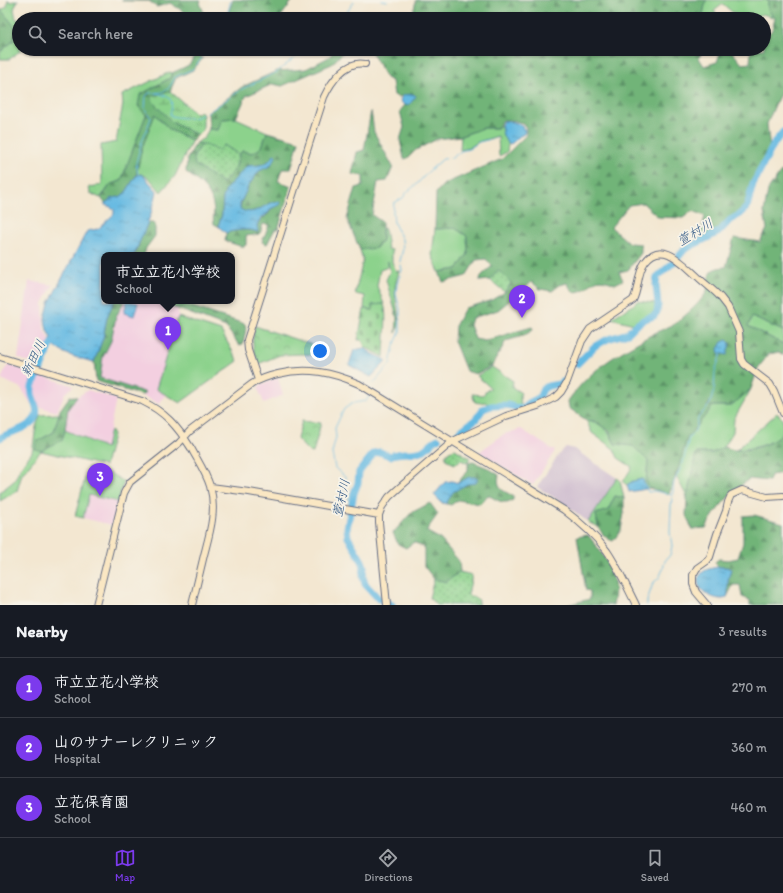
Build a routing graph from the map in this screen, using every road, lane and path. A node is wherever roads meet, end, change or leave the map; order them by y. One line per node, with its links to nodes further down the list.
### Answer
1 (365, 64): 3 (street)
2 (0, 357): 5 (street)
3 (258, 380): 5 (street); 6 (street)
4 (783, 413): 6 (street)
5 (184, 438): 7 (street); 10 (street)
6 (453, 441): 9 (street); 13 (street)
7 (211, 487): 9 (street); 11 (street)
8 (783, 496): 14 (street)
9 (379, 515): 12 (street)
10 (96, 605)
11 (192, 605)
12 (387, 605)
13 (636, 605)
14 (707, 605)

